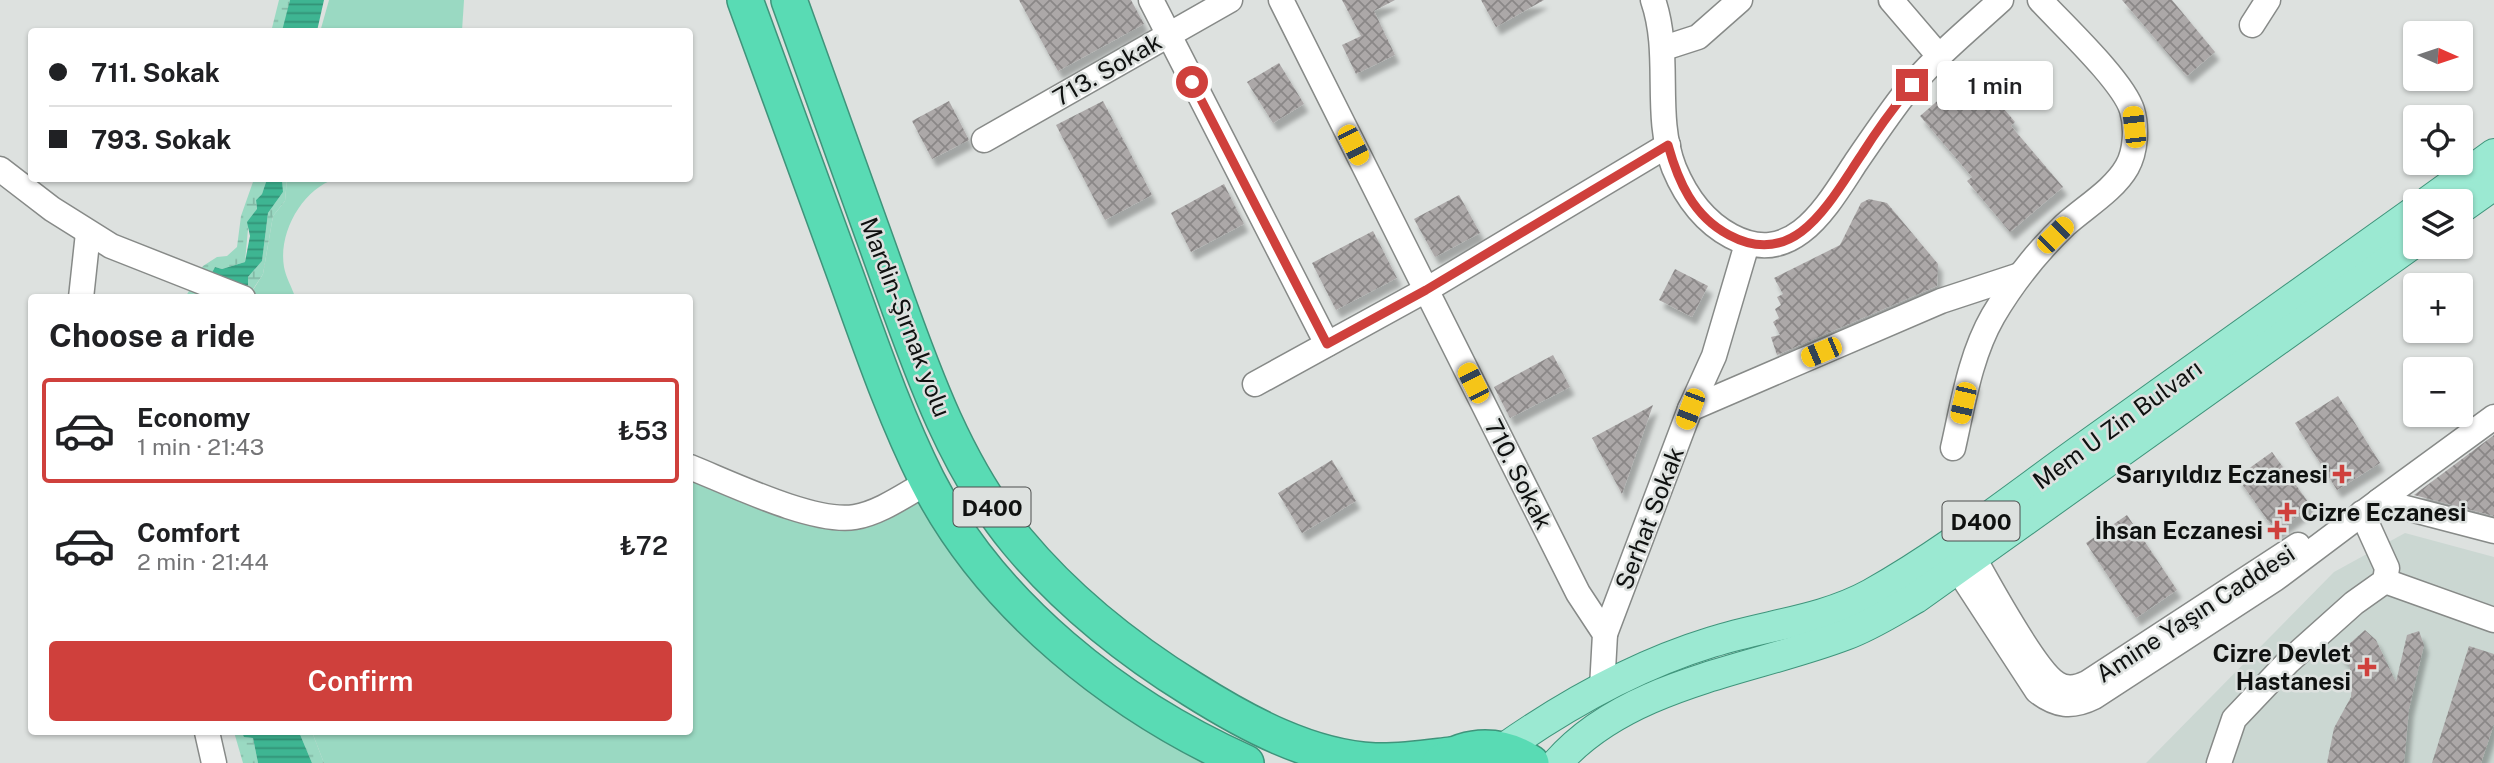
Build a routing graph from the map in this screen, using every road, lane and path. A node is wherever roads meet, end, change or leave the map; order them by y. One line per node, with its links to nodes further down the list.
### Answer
1 (745, 0): 37 (highway)
2 (789, 0): 47 (highway, Mardin-Şırnak yolu / D400)
3 (1151, 0): 13 (street)
4 (1230, 0): 13 (street, 713. Sokak)
5 (1281, 0): 28 (street, 710. Sokak)
6 (1653, 0): 14 (street)
7 (1740, 0): 14 (street)
8 (1891, 0): 15 (street)
9 (2001, 0): 15 (street)
10 (2040, 0): 27 (street)
11 (2268, 0): 12 (street)
12 (2252, 25)
13 (1168, 34): 16 (street, 713. Sokak); 31 (street)
14 (1664, 48): 17 (street)
15 (1939, 56): 25 (street)
16 (984, 140)
17 (1668, 145): 25 (street); 28 (street)
18 (2494, 155): 21 (main road)
19 (0, 169): 24 (street)
20 (2494, 185): 22 (main road)
21 (2445, 189)
22 (2473, 200)
23 (2403, 220): 40 (main road, Mem U Zin Bulvarı / D400)
24 (88, 233): 29 (street); 30 (street)
25 (1747, 244): 33 (street, Serhat Sokak)
26 (2403, 250): 40 (main road, Mem U Zin Bulvarı / D400)
27 (2018, 276): 33 (street); 35 (street)
28 (1426, 290): 31 (street); 43 (street, 710. Sokak)
29 (81, 294)
30 (233, 294)
31 (1327, 344): 32 (street)
32 (1255, 384)
33 (1690, 409): 43 (street, Serhat Sokak)
34 (2494, 417): 38 (street, Amine Yaşın Caddesi)
35 (1953, 448)
36 (693, 468): 37 (street)
37 (928, 482): 49 (highway)
38 (2371, 507): 39 (street); 40 (street, Amine Yaşın Caddesi); 41 (street)
39 (2494, 531)
40 (1960, 552): 44 (main road, Mem U Zin Bulvarı / D400); 50 (main road, Mem U Zin Bulvarı / D400)
41 (2385, 581): 42 (street); 51 (street)
42 (2494, 620)
43 (1605, 634): 44 (street)
44 (1602, 688): 46 (main road, Mem U Zin Bulvarı / D400)
45 (208, 735): 48 (street)
46 (1517, 756): 47 (highway, Mardin-Şırnak yolu)
47 (1446, 759)
48 (214, 763)
49 (1246, 763)
50 (1557, 763)
51 (2219, 763)

